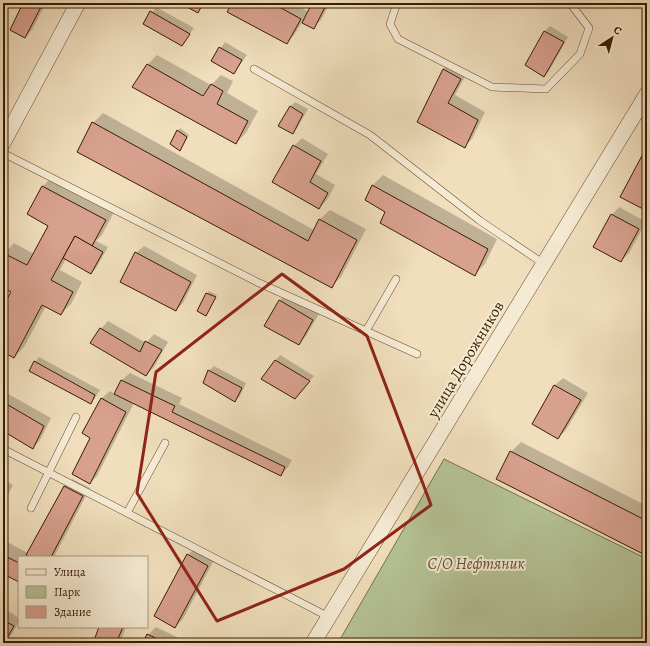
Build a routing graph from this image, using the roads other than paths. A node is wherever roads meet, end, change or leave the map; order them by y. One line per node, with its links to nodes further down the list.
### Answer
1 (78, 3): 6 (street)
2 (397, 3): 3 (lane)
3 (570, 3)
4 (254, 69): 8 (lane)
5 (647, 94): 8 (street, улица Дорожников)
6 (3, 143)
7 (3, 153): 10 (lane)
8 (544, 264): 18 (street, улица Дорожников)
9 (396, 279): 10 (lane)
10 (366, 331): 11 (lane)
11 (417, 354)
12 (76, 417): 15 (lane)
13 (165, 443): 17 (lane)
14 (3, 449): 15 (lane)
15 (49, 472): 16 (lane); 17 (lane)
16 (31, 508)
17 (127, 513): 18 (lane)
18 (329, 617): 19 (street, улица Дорожников)
19 (313, 643)

